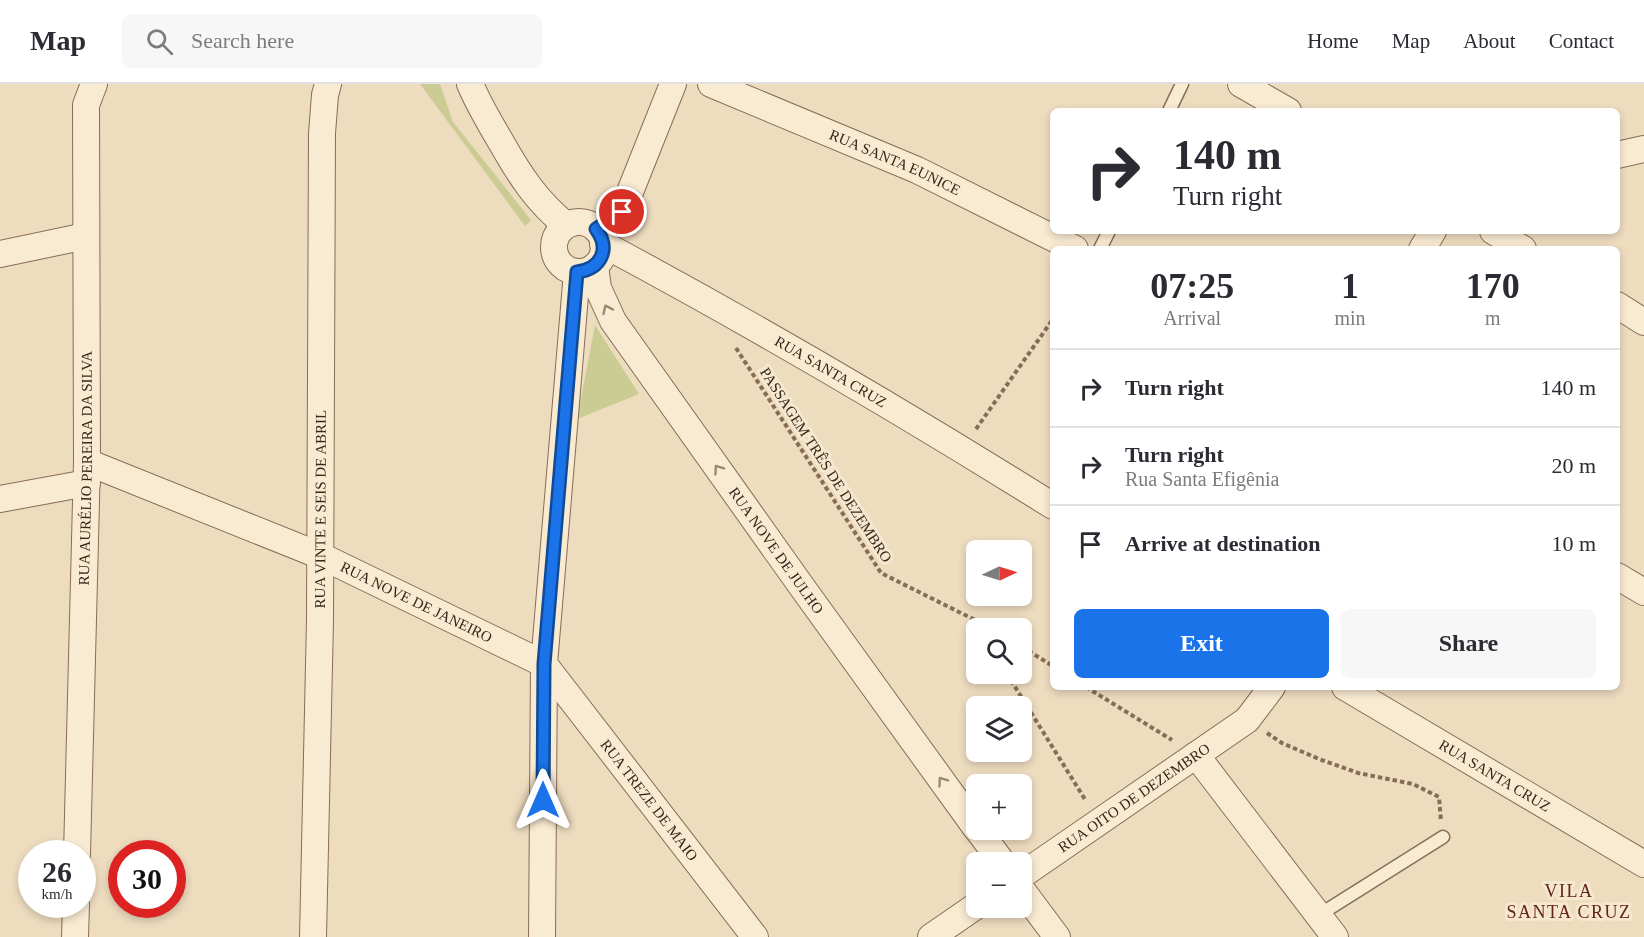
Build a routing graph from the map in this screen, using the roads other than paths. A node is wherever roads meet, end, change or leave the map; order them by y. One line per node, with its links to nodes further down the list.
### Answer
1 (328, 84): 24 (street, RUA VINTE E SEIS DE ABRIL)
2 (470, 84): 12 (street)
3 (674, 84): 17 (street)
4 (711, 84): 15 (street, RUA SANTA EUNICE)
5 (1182, 84): 8 (lane)
6 (1241, 84): 9 (street)
7 (85, 91): 14 (street, RUA AURÉLIO PEREIRA DA SILVA)
8 (1170, 108)
9 (1283, 108)
10 (1644, 149): 11 (street)
11 (1620, 154)
12 (566, 225): 17 (street); 17 (street)
13 (1498, 234): 16 (street)
14 (86, 236): 18 (street); 21 (street, RUA AURÉLIO PEREIRA DA SILVA)
15 (1069, 246)
16 (1518, 246)
17 (593, 253): 23 (street, RUA SANTA CRUZ); 27 (street); 31 (street, RUA NOVE DE JULHO, one-way to 17)
18 (0, 254)
19 (1620, 307): 20 (street)
20 (1644, 321)
21 (87, 473): 22 (street); 24 (street, RUA NOVE DE JANEIRO); 33 (street, RUA AURÉLIO PEREIRA DA SILVA)
22 (0, 499)
23 (1050, 504)
24 (321, 556): 27 (street, RUA NOVE DE JANEIRO); 43 (street, RUA VINTE E SEIS DE ABRIL)
25 (1620, 578): 26 (street)
26 (1644, 592)
27 (544, 664): 44 (street); 45 (street, RUA TREZE DE MAIO)
28 (1270, 690): 30 (street, RUA OITO DE DEZEMBRO)
29 (1350, 690): 36 (street, RUA SANTA CRUZ)
30 (1196, 755): 37 (street, RUA OITO DE DEZEMBRO); 40 (street)
31 (966, 814)
32 (1443, 837): 40 (lane)
33 (77, 840)
34 (985, 840): 35 (street, RUA NOVE DE JULHO)
35 (994, 852)
36 (1644, 864)
37 (1032, 868)
38 (1032, 904): 47 (street)
39 (966, 913): 46 (street)
40 (1319, 915): 48 (street)
41 (76, 918): 42 (street)
42 (75, 937)
43 (313, 937)
44 (542, 937)
45 (755, 937)
46 (931, 937)
47 (1056, 937)
48 (1335, 937)

